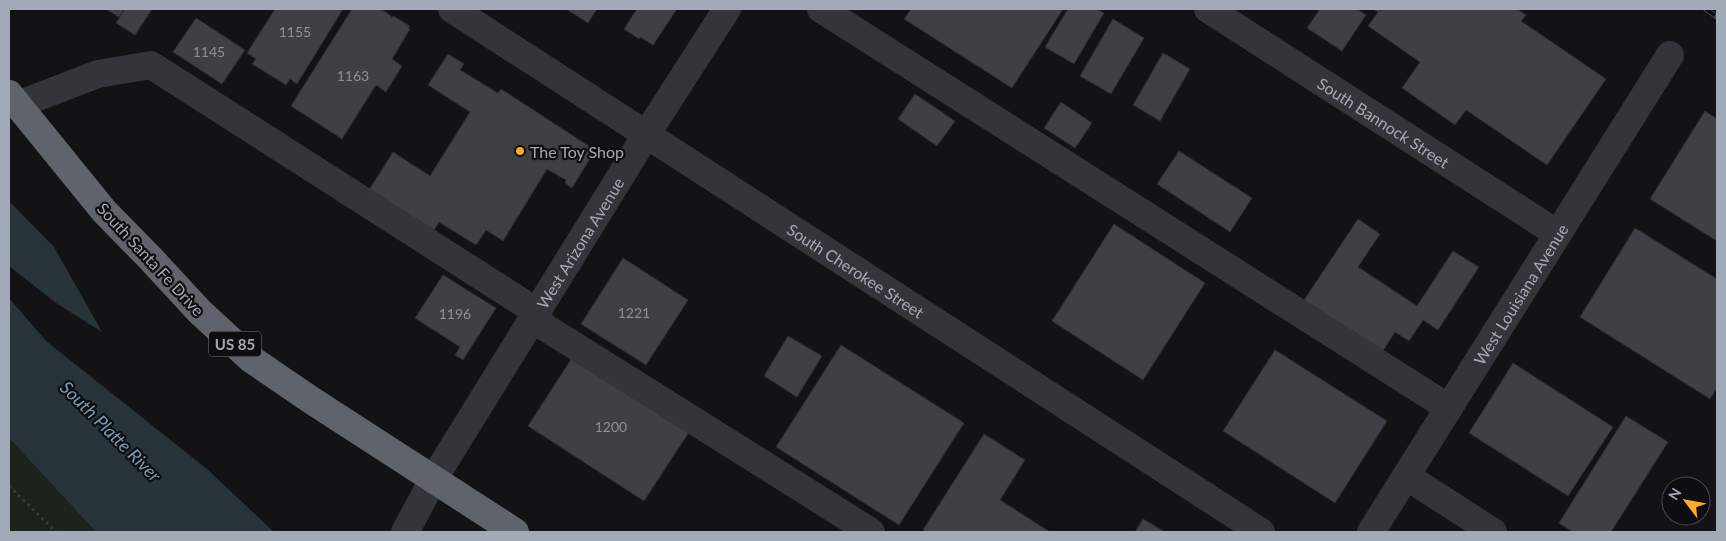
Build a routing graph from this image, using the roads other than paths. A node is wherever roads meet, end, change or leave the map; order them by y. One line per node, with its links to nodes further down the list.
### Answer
1 (452, 9): 7 (street, South Cherokee Street)
2 (727, 9): 7 (street, West Arizona Avenue)
3 (821, 9): 10 (street)
4 (1208, 9): 8 (street, South Bannock Street)
5 (1670, 55): 8 (street, West Louisiana Avenue)
6 (13, 100): 9 (street); 12 (highway, South Santa Fe Drive / US 85)
7 (646, 135): 9 (street, West Arizona Avenue); 16 (street, South Cherokee Street)
8 (1558, 234): 10 (street, West Louisiana Avenue)
9 (535, 316): 12 (street, West Arizona Avenue); 15 (street)
10 (1449, 408): 11 (street, West Louisiana Avenue)
11 (1406, 476): 17 (street, West Louisiana Avenue); 18 (street)
12 (433, 480): 13 (street, West Arizona Avenue); 14 (highway, South Santa Fe Drive / US 85)
13 (405, 532)
14 (515, 532)
15 (872, 532)
16 (1261, 532)
17 (1370, 532)
18 (1493, 532)

